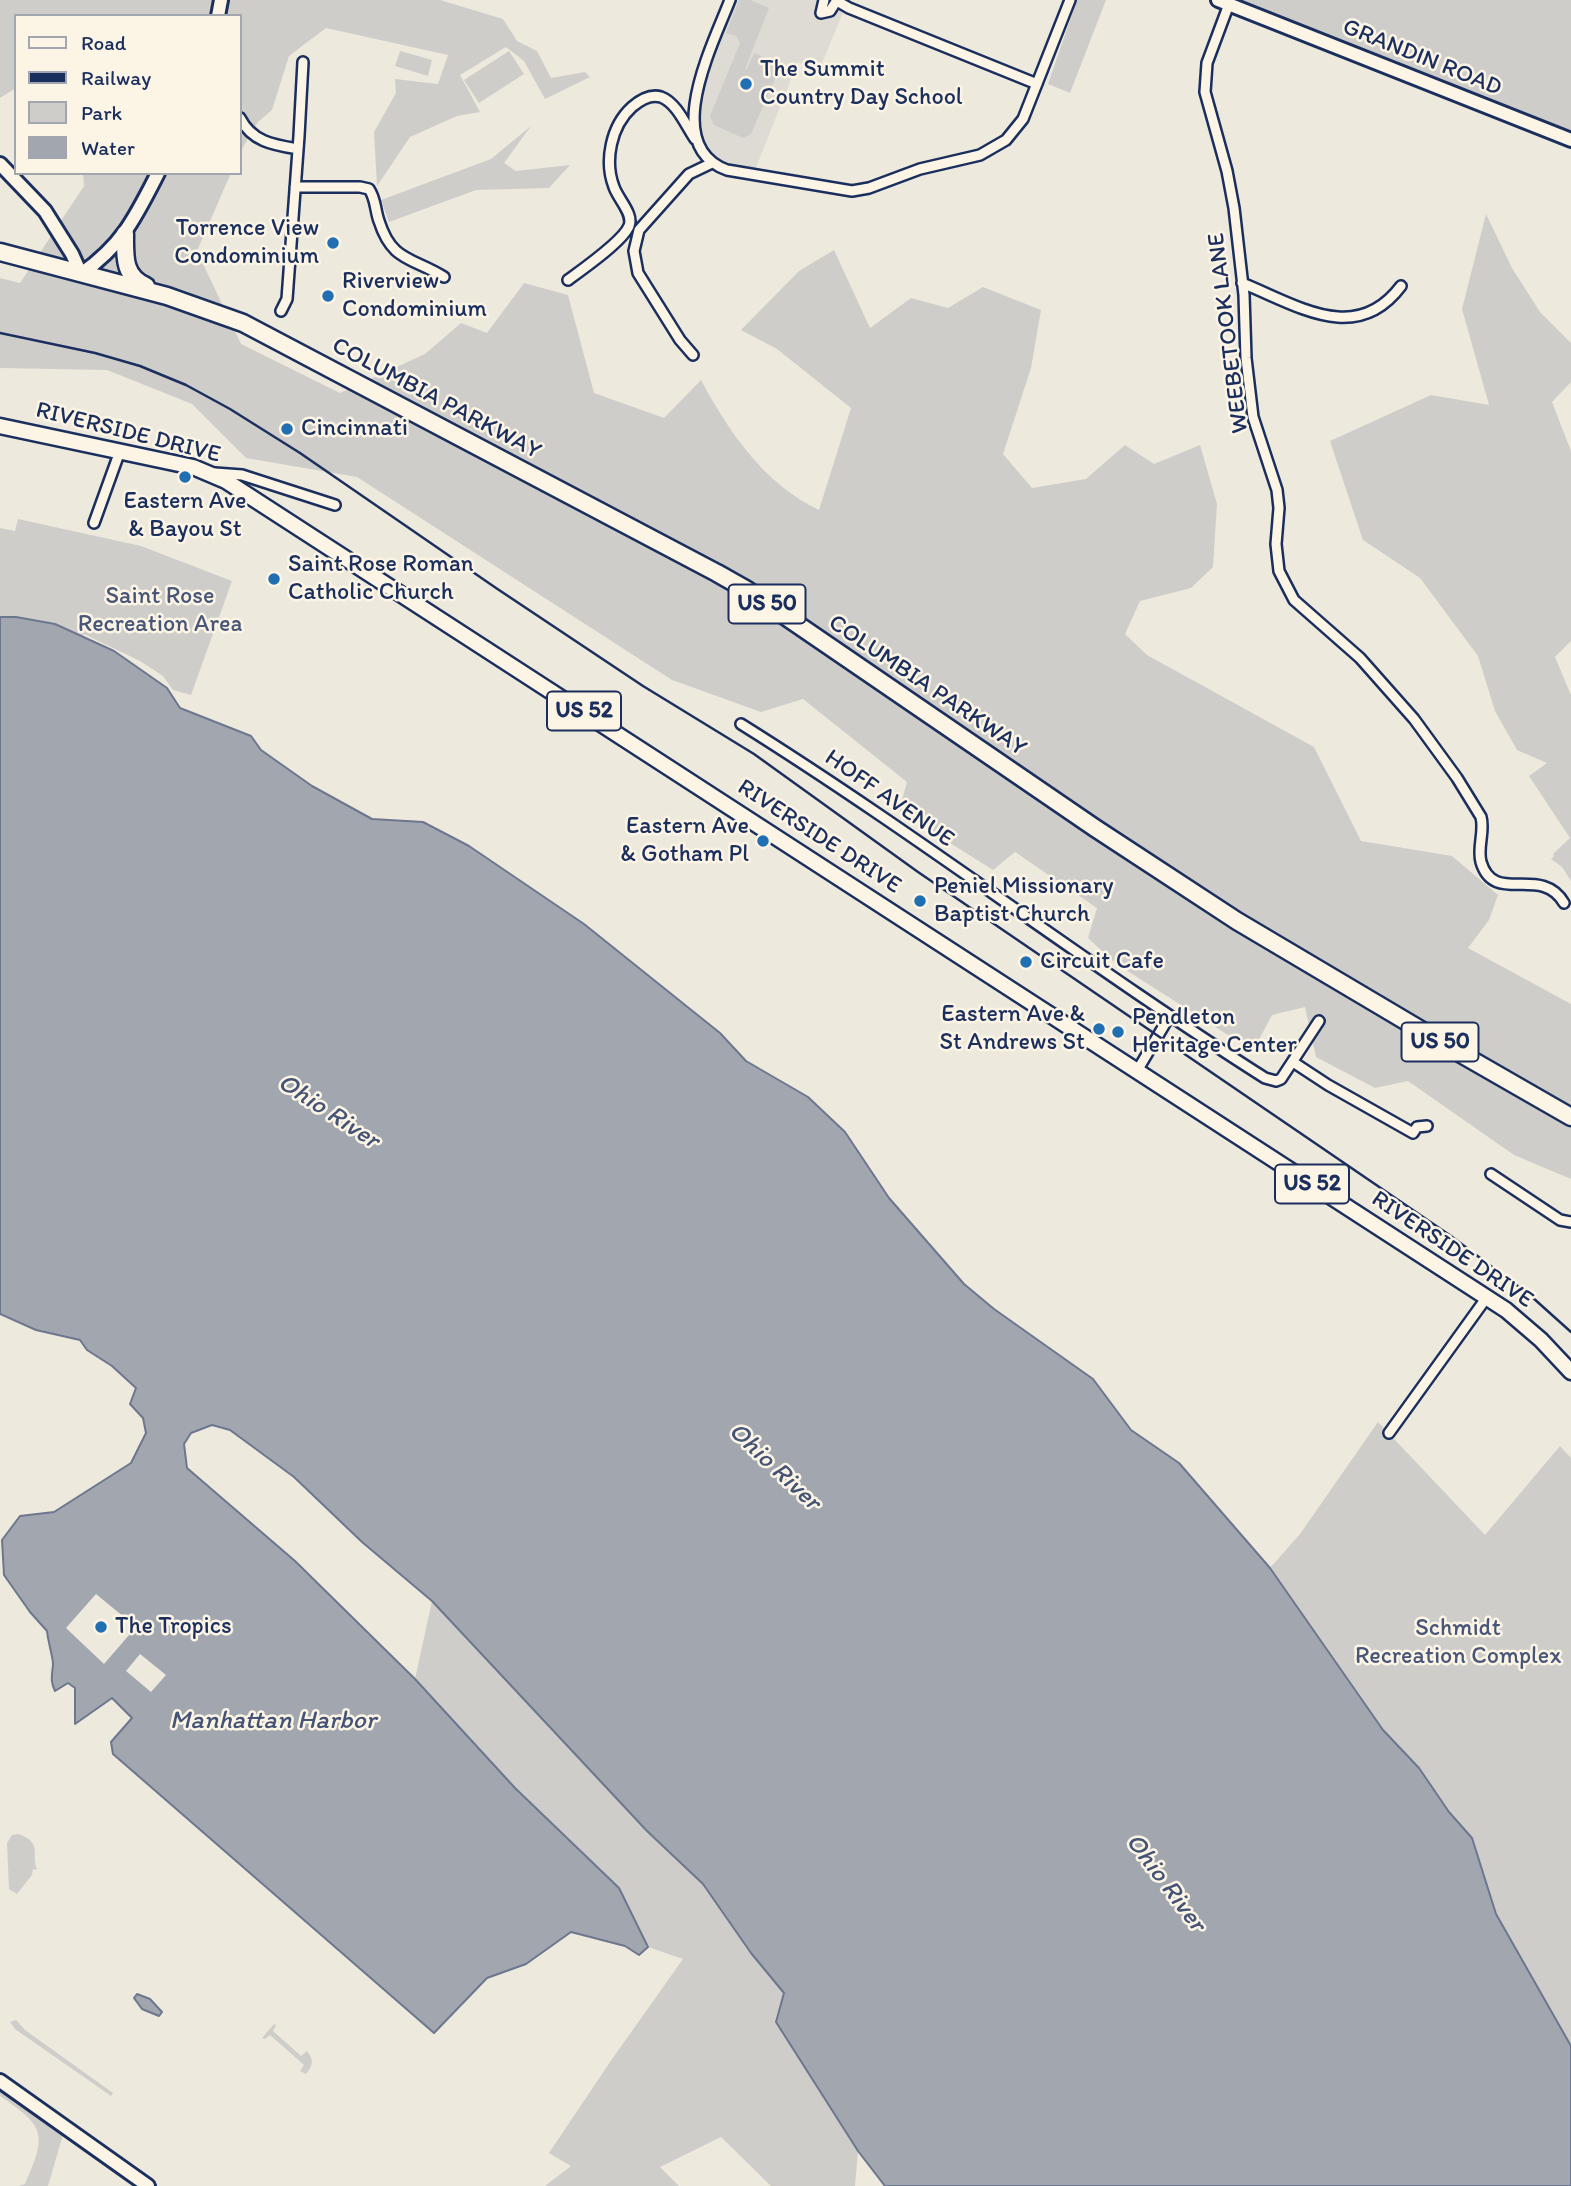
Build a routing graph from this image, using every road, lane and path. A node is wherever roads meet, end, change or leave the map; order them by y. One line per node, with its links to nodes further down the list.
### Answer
1 (730, 0): 9 (street)
2 (824, 0): 3 (street)
3 (837, 0): 7 (street)
4 (1070, 0): 7 (street)
5 (1223, 2): 10 (street, GRANDIN ROAD); 21 (street, WEEBETOOK LANE)
6 (303, 62): 11 (street)
7 (1037, 84): 12 (street)
8 (242, 123): 11 (street)
9 (696, 140): 12 (street); 20 (street)
10 (1571, 140)
11 (298, 149): 15 (street)
12 (712, 163): 25 (street)
13 (0, 164): 18 (street)
14 (157, 175): 16 (street)
15 (295, 187): 19 (street); 24 (street)
16 (125, 234): 18 (street); 23 (highway)
17 (0, 252): 18 (highway, COLUMBIA PARKWAY / US 50)
18 (81, 274): 23 (highway, COLUMBIA PARKWAY / US 50)
19 (444, 277)
20 (569, 280)
21 (1242, 283): 22 (street); 32 (street, WEEBETOOK LANE)
22 (1401, 286)
23 (167, 296): 37 (highway, COLUMBIA PARKWAY / US 50)
24 (281, 311)
25 (693, 355)
26 (0, 426): 27 (main road, RIVERSIDE DRIVE / US 52)
27 (120, 451): 28 (main road, RIVERSIDE DRIVE / US 52); 30 (street)
28 (210, 472): 29 (street); 36 (main road, RIVERSIDE DRIVE / US 52)
29 (335, 505)
30 (94, 523)
31 (741, 724): 33 (street, HOFF AVENUE)
32 (1564, 903)
33 (1169, 1017): 35 (street, HOFF AVENUE); 36 (street)
34 (1319, 1021): 35 (street)
35 (1292, 1064): 38 (street)
36 (1137, 1071): 41 (main road, RIVERSIDE DRIVE / US 52)
37 (1571, 1117)
38 (1427, 1126)
39 (1491, 1174): 40 (street)
40 (1571, 1222)
41 (1487, 1297): 42 (main road, RIVERSIDE DRIVE / US 52); 43 (street)
42 (1571, 1372)
43 (1390, 1433)
44 (0, 2081): 45 (street)
45 (148, 2186)

